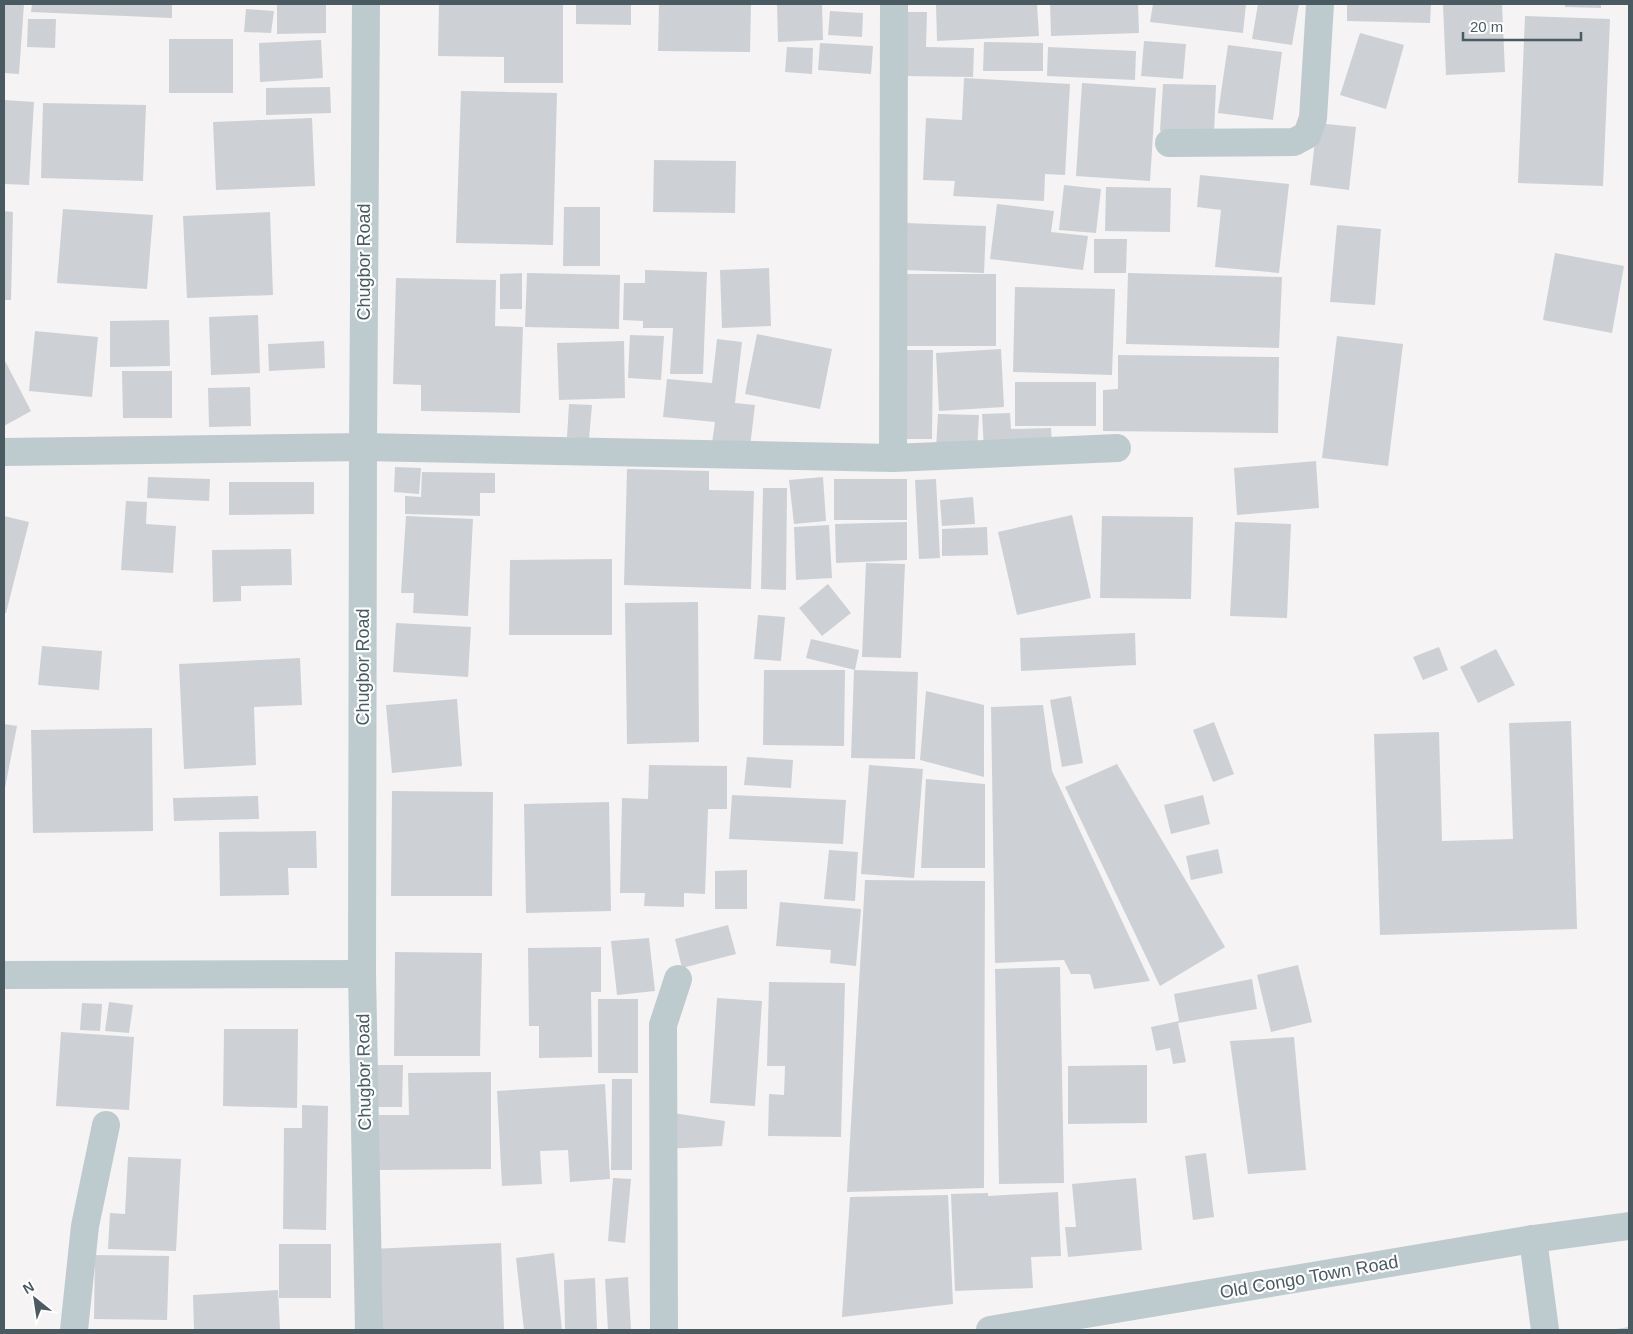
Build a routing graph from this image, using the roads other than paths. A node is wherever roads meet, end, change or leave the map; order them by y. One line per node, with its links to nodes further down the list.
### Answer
1 (366, 4): 5 (street, Chugbor Road)
2 (894, 4): 8 (street)
3 (1320, 4): 4 (street)
4 (1169, 143)
5 (363, 447): 7 (street); 8 (street); 9 (street, Chugbor Road)
6 (1117, 448): 8 (street)
7 (4, 452)
8 (893, 458)
9 (362, 974): 10 (street); 16 (street, Chugbor Road)
10 (4, 976)
11 (678, 979): 17 (street)
12 (106, 1125): 15 (street)
13 (1629, 1226): 14 (street, Old Congo Town Road)
14 (1533, 1239): 18 (street, Old Congo Town Road); 19 (street)
15 (74, 1330)
16 (369, 1330)
17 (664, 1330)
18 (990, 1330)
19 (1545, 1330)

